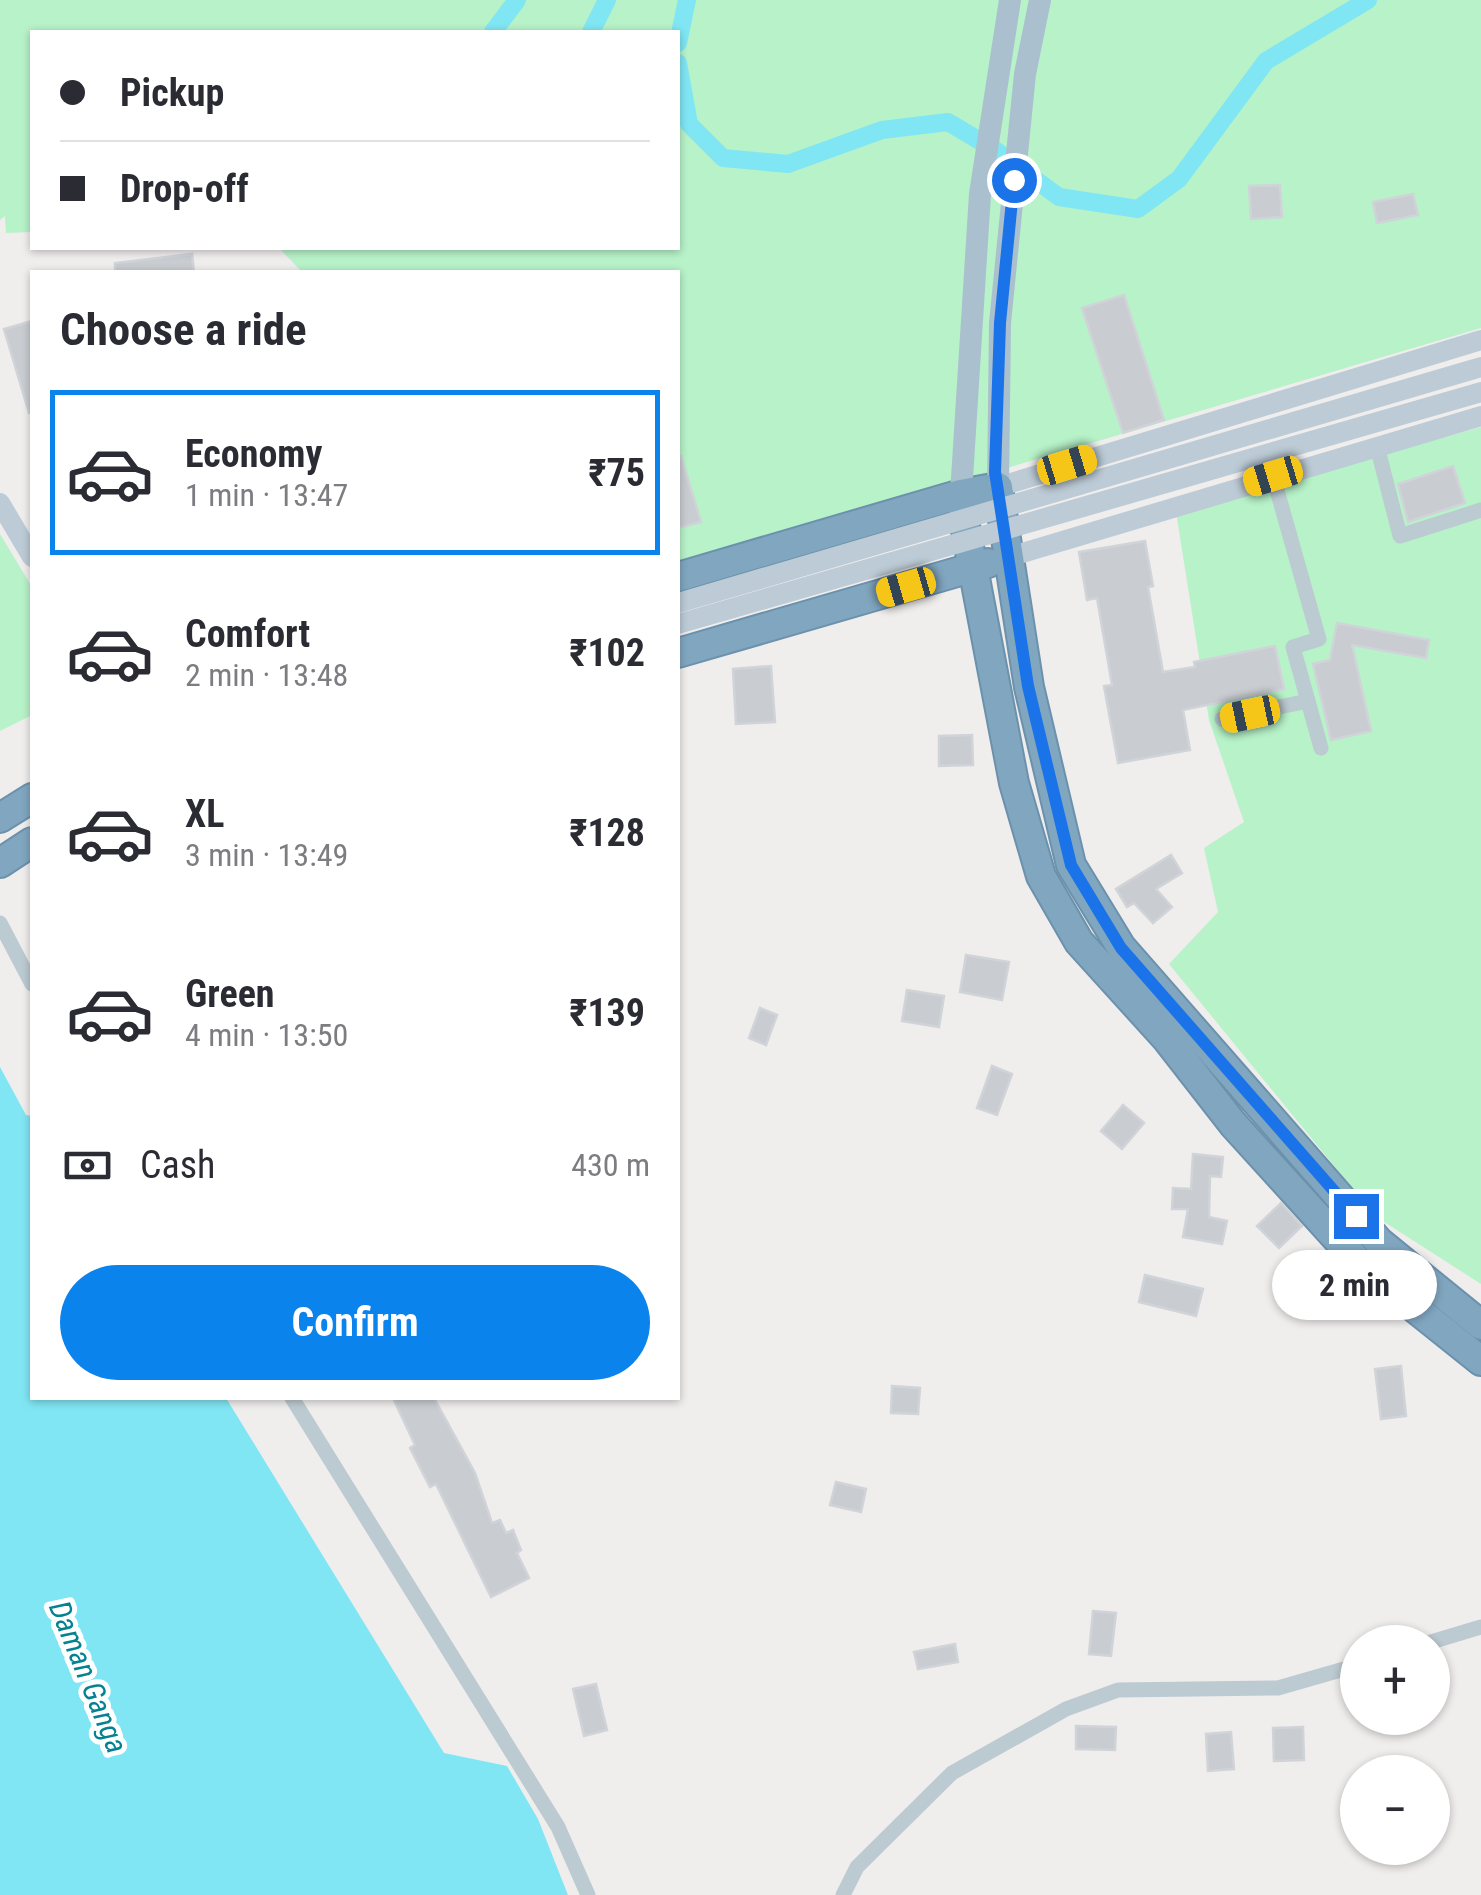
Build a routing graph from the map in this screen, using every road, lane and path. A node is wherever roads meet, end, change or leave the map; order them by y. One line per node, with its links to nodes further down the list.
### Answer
1 (1010, 0): 10 (main road)
2 (1040, 0): 9 (main road)
3 (1481, 340): 9 (main road)
4 (1481, 367): 17 (main road, bridge)
5 (1481, 392): 18 (main road, bridge)
6 (1481, 416): 7 (main road)
7 (1376, 446): 8 (main road); 12 (street)
8 (1273, 476): 14 (main road); 20 (street)
9 (998, 487): 10 (highway); 14 (highway)
10 (961, 494): 15 (highway); 16 (highway)
11 (0, 502): 13 (main road)
12 (1481, 510)
13 (30, 554)
14 (1009, 557): 15 (highway); 29 (highway)
15 (974, 567): 19 (highway); 30 (highway)
16 (680, 577)
17 (680, 603)
18 (680, 623)
19 (680, 652)
20 (1308, 702): 21 (street); 22 (street)
21 (1222, 720)
22 (1321, 748)
23 (30, 799): 24 (highway)
24 (0, 818)
25 (30, 843): 26 (highway)
26 (0, 863)
27 (0, 922): 28 (street)
28 (30, 980)
29 (1481, 1325)
30 (1481, 1360)
31 (293, 1400): 35 (street)
32 (1481, 1628): 33 (street)
33 (1450, 1637)
34 (1340, 1669): 36 (street)
35 (588, 1895)
36 (843, 1895)

